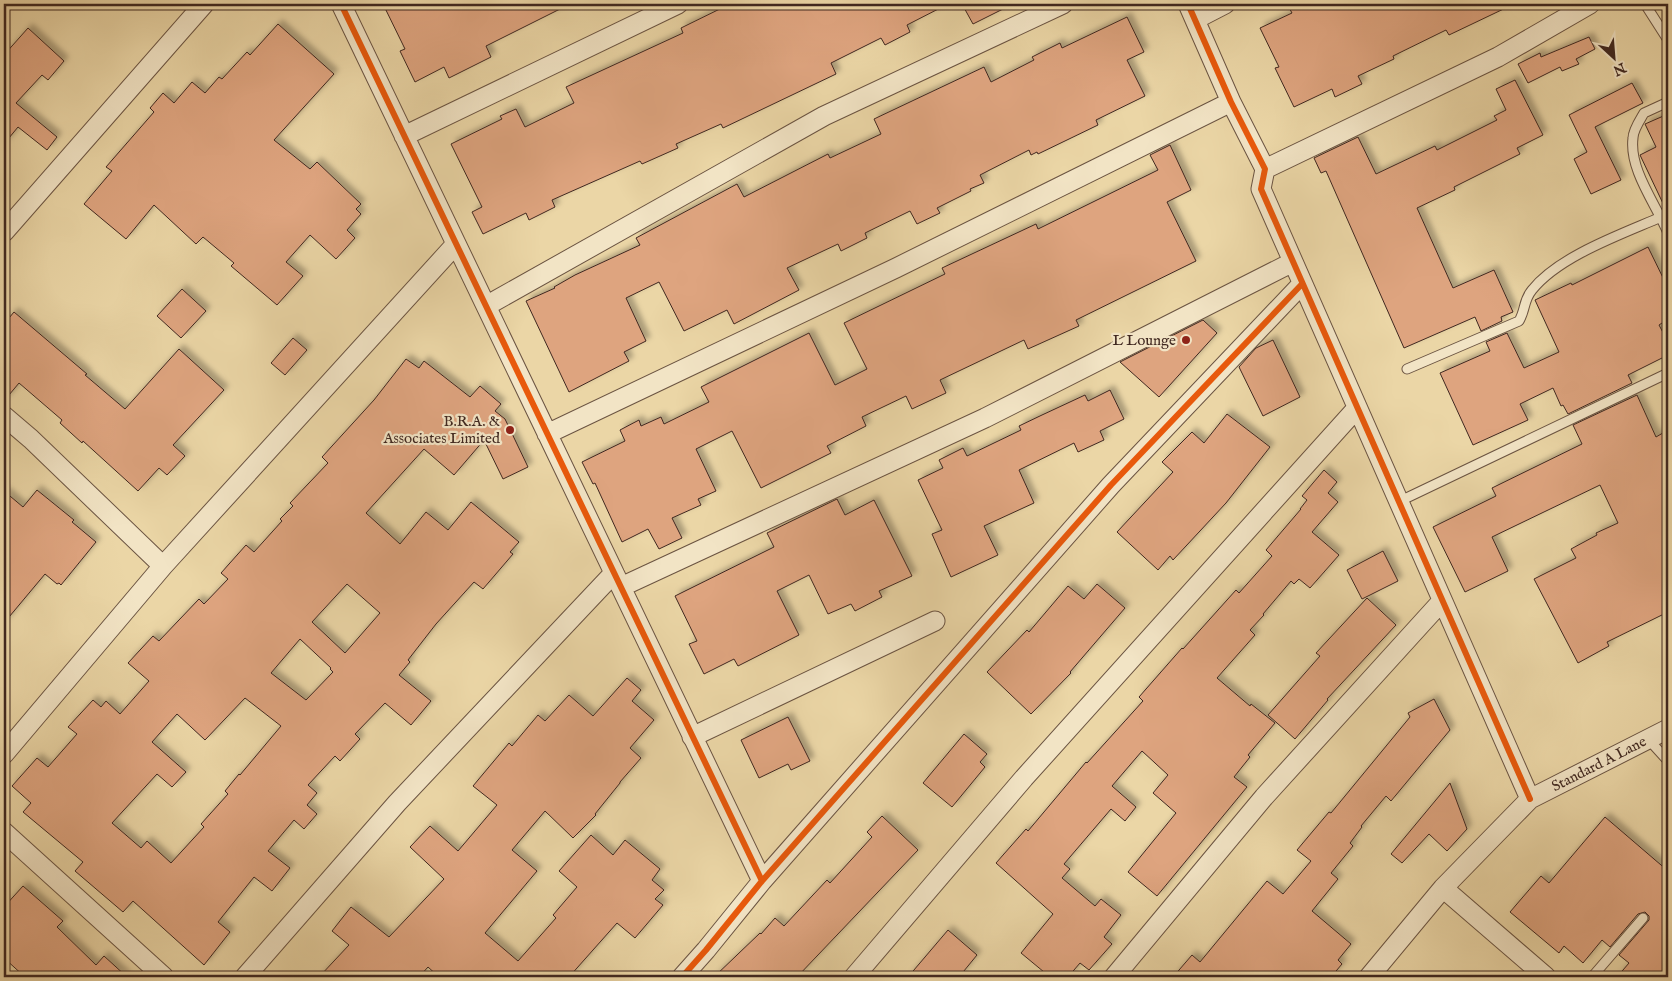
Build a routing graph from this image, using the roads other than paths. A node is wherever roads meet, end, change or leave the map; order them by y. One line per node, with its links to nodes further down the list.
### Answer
1 (204, 4): 15 (street)
2 (341, 4): 12 (street)
3 (678, 4): 12 (street)
4 (1063, 4): 20 (street)
5 (1225, 4): 8 (street)
6 (1590, 4): 13 (street)
7 (1645, 4): 9 (lane)
8 (1192, 11): 10 (street)
9 (1668, 40)
10 (1231, 102): 13 (street); 25 (street)
11 (1668, 102): 14 (lane)
12 (404, 136): 17 (street)
13 (1266, 169): 18 (street)
14 (1661, 217): 16 (lane); 21 (lane)
15 (4, 232)
16 (1668, 233)
17 (456, 244): 20 (street); 27 (street)
18 (1293, 262): 19 (street); 28 (street)
19 (1302, 284): 23 (street); 38 (street)
20 (486, 306): 25 (street)
21 (1407, 369)
22 (1668, 371): 26 (lane)
23 (1357, 408): 26 (street); 44 (street)
24 (4, 416): 27 (street)
25 (547, 434): 28 (street)
26 (1398, 502): 29 (street)
27 (163, 566): 34 (street)
28 (617, 580): 32 (street); 42 (street)
29 (1442, 601): 36 (street); 45 (street)
30 (936, 621): 32 (street)
31 (1668, 729): 33 (street, Standard A Lane)
32 (692, 737): 38 (street)
33 (1649, 740): 35 (lane); 36 (street, Standard A Lane)
34 (4, 754)
35 (1668, 761)
36 (1530, 799): 39 (street, Standard A Lane)
37 (4, 832): 41 (street)
38 (762, 882): 43 (street)
39 (1443, 888): 46 (street, Standard A Lane); 47 (street)
40 (1643, 918): 48 (lane)
41 (164, 977)
42 (245, 977)
43 (682, 977)
44 (854, 977)
45 (1114, 977)
46 (1369, 977)
47 (1546, 977)
48 (1592, 977)

